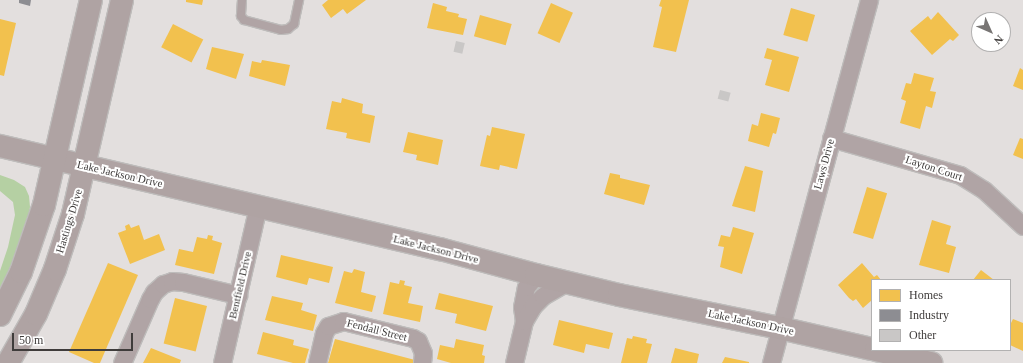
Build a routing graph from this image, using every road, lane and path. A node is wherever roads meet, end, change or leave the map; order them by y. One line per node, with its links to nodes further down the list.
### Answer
1 (91, 0): 8 (street)
2 (122, 0): 9 (street, Hastings Drive)
3 (242, 0): 4 (lane)
4 (299, 0)
5 (869, 0): 6 (street, Laws Drive)
6 (831, 138): 11 (street, Layton Court); 17 (street, Laws Drive)
7 (0, 146): 8 (street, Lake Jackson Drive)
8 (56, 159): 9 (street, Lake Jackson Drive); 15 (street)
9 (85, 166): 10 (street, Lake Jackson Drive); 20 (street, Hastings Drive)
10 (258, 206): 12 (street, Lake Jackson Drive); 14 (street, Bentfield Drive)
11 (1023, 226)
12 (536, 275): 13 (street, Lake Jackson Drive); 16 (street)
13 (567, 282): 16 (street); 17 (street, Lake Jackson Drive)
14 (238, 294): 21 (street); 22 (street, Bentfield Drive)
15 (0, 315)
16 (524, 321): 25 (street)
17 (780, 328): 18 (street, Lake Jackson Drive); 26 (street, Laws Drive)
18 (871, 349)
19 (880, 351): 27 (street)
20 (8, 363)
21 (122, 363)
22 (222, 363)
23 (316, 363): 24 (street, Fendall Street)
24 (422, 363)
25 (514, 363)
26 (771, 363)
27 (931, 363)

